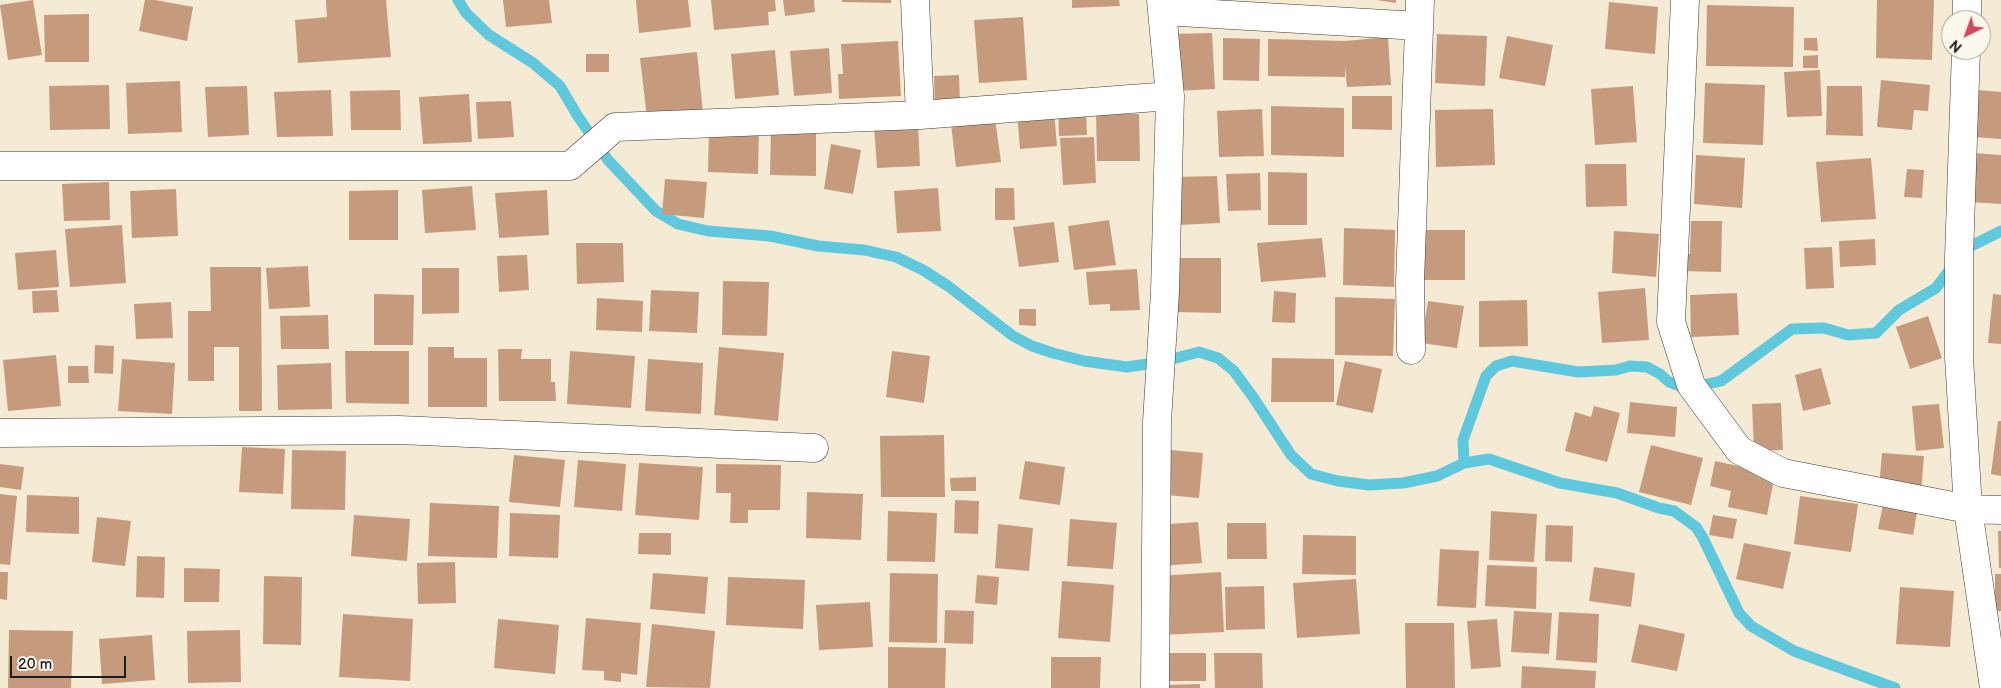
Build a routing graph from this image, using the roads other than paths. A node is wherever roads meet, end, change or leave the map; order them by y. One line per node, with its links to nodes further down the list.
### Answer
1 (915, 0): 7 (street)
2 (1685, 0): 12 (street)
3 (1161, 5): 4 (street); 6 (street)
4 (1419, 13): 9 (street)
5 (1966, 60): 12 (street)
6 (1170, 96): 7 (street); 14 (street)
7 (920, 115): 8 (street)
8 (0, 166)
9 (1411, 350)
10 (0, 433): 11 (street)
11 (814, 448)
12 (1968, 509): 13 (street); 15 (street)
13 (2001, 510)
14 (1155, 688)
15 (1994, 688)

